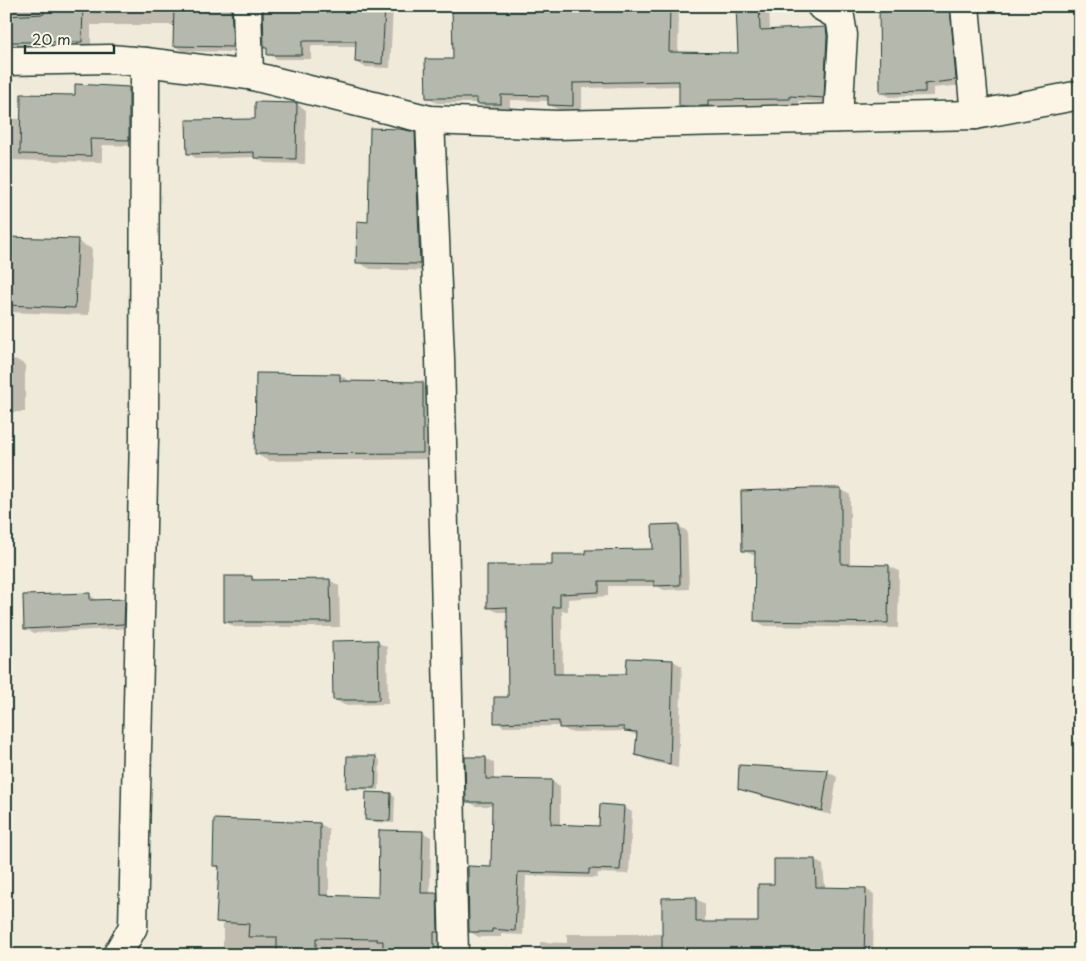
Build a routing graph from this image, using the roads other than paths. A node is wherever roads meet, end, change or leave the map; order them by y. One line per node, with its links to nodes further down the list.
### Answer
1 (247, 6): 6 (street)
2 (821, 6): 9 (street)
3 (965, 6): 8 (street)
4 (6, 61): 5 (street)
5 (145, 62): 6 (street); 11 (street)
6 (248, 75): 10 (street)
7 (1080, 95): 8 (street)
8 (975, 115): 9 (street)
9 (838, 118): 10 (street)
10 (430, 120): 12 (street)
11 (117, 955)
12 (454, 955)

